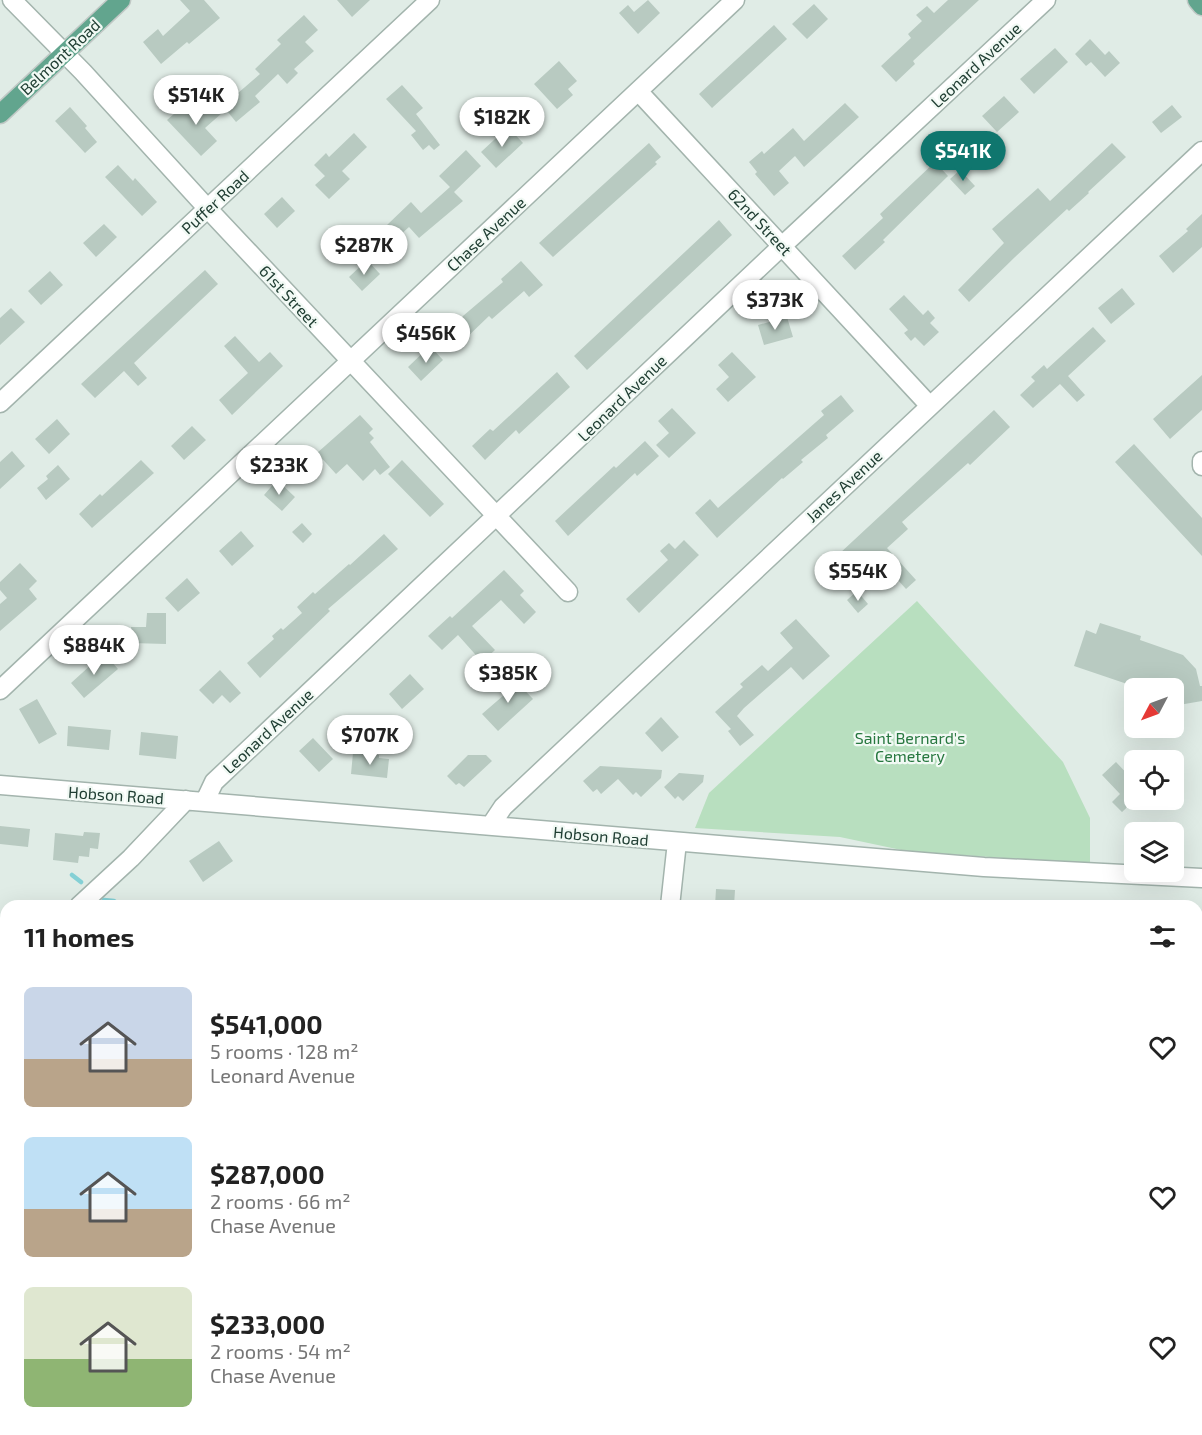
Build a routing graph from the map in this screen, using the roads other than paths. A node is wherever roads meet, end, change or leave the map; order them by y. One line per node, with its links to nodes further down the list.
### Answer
1 (12, 0): 8 (street, 61st Street)
2 (121, 0): 8 (main road, Belmont Road)
3 (430, 0): 12 (street, Puffer Road)
4 (735, 0): 9 (street, Chase Avenue)
5 (1046, 0): 13 (street, Leonard Avenue)
6 (1197, 0): 7 (main road)
7 (1202, 6)
8 (63, 54): 10 (main road, Belmont Road); 12 (street, 61st Street)
9 (638, 91): 13 (street, 62nd Street); 14 (street, Chase Avenue)
10 (0, 114)
11 (1202, 151): 16 (street, Janes Avenue)
12 (208, 209): 14 (street, 61st Street); 15 (street, Puffer Road)
13 (782, 246): 16 (street, 62nd Street); 19 (street, Leonard Avenue)
14 (350, 362): 19 (street, 61st Street); 21 (street, Chase Avenue)
15 (0, 403)
16 (930, 406): 25 (street, Janes Avenue)
17 (1202, 461): 18 (street)
18 (1202, 466)
19 (497, 516): 20 (street, 61st Street); 24 (street, Leonard Avenue)
20 (568, 592)
21 (0, 690)
22 (0, 785): 23 (street, Hobson Road)
23 (186, 800): 24 (street, Hobson Road); 28 (street)
24 (205, 801): 25 (street, Hobson Road)
25 (490, 825): 26 (street, Hobson Road)
26 (677, 842): 27 (street, Hobson Road); 29 (street)
27 (1202, 878)
28 (86, 900)
29 (671, 900)

